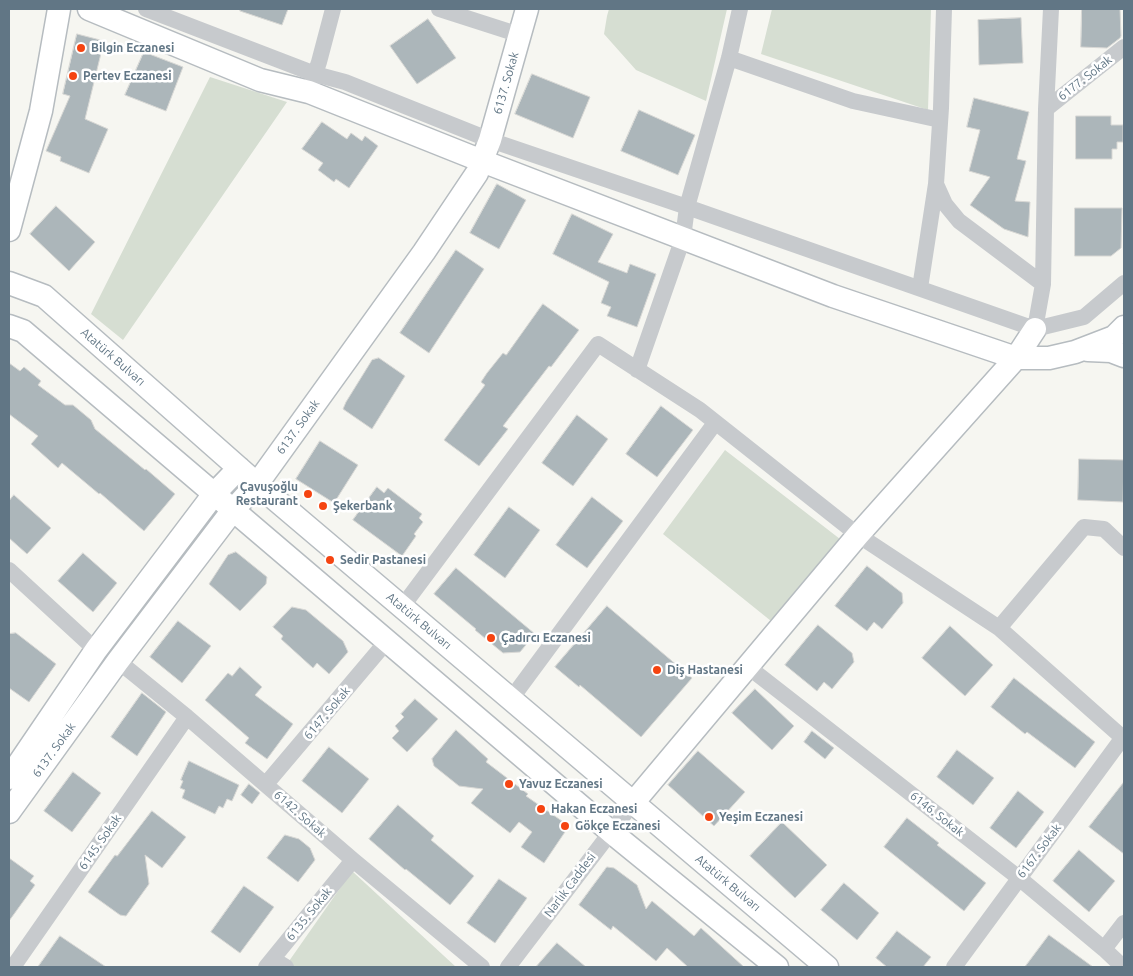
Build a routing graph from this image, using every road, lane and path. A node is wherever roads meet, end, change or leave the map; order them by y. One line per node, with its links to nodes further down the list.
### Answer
1 (59, 9): 20 (street)
2 (89, 9): 13 (street)
3 (146, 9): 13 (street)
4 (333, 9): 13 (street)
5 (439, 9): 10 (street)
6 (527, 9): 10 (street, 6137. Sokak)
7 (740, 9): 12 (street)
8 (944, 9): 15 (street)
9 (1051, 9): 14 (street)
10 (520, 35): 16 (street, 6137. Sokak)
11 (1124, 47): 14 (street, 6177. Sokak)
12 (729, 58): 15 (street); 19 (street)
13 (312, 83): 16 (street); 17 (street)
14 (1046, 109): 24 (street)
15 (940, 120): 18 (street)
16 (490, 140): 17 (street, 6137. Sokak); 19 (street)
17 (482, 161): 21 (street); 35 (street, 6137. Sokak)
18 (936, 184): 24 (street); 25 (street)
19 (687, 207): 21 (street); 25 (street)
20 (9, 230)
21 (682, 238): 31 (street); 32 (street)
22 (9, 282): 34 (street, Atatürk Bulvarı)
23 (1124, 283): 28 (street)
24 (1043, 284): 28 (street)
25 (920, 288): 28 (street)
26 (9, 326): 36 (street)
27 (1124, 328): 29 (street)
28 (1035, 329): 31 (street)
29 (1082, 350): 30 (street); 31 (street)
30 (1124, 356)
31 (1016, 358): 38 (street)
32 (637, 370): 33 (street); 41 (street)
33 (715, 422): 38 (street); 47 (street)
34 (239, 468): 35 (street, Atatürk Bulvarı); 36 (street, 6137. Sokak)
35 (257, 484): 37 (street, 6137. Sokak); 41 (street, Atatürk Bulvarı)
36 (214, 494): 37 (street); 44 (street, 6137. Sokak)
37 (233, 510): 43 (street); 45 (street, 6137. Sokak)
38 (858, 535): 42 (street); 46 (street)
39 (1124, 548): 42 (street)
40 (9, 570): 44 (street)
41 (402, 607): 47 (street, Atatürk Bulvarı)
42 (999, 628): 49 (street)
43 (387, 641): 51 (street, 6147. Sokak); 54 (street)
44 (96, 650): 50 (street, 6137. Sokak)
45 (118, 661): 48 (street, 6142. Sokak); 53 (street, 6137. Sokak)
46 (747, 666): 52 (street); 56 (street, 6146. Sokak)
47 (511, 699): 52 (street, Atatürk Bulvarı)
48 (187, 717): 51 (street, 6142. Sokak); 60 (street, 6145. Sokak)
49 (1123, 737): 56 (street, 6167. Sokak)
50 (9, 778)
51 (266, 784): 55 (street, 6142. Sokak)
52 (633, 803): 54 (street, Narlık Caddesi); 64 (street, Atatürk Bulvarı)
53 (9, 812)
54 (611, 832): 62 (street, Narlık Caddesi); 63 (street)
55 (353, 860): 59 (street, 6135. Sokak); 61 (street, 6142. Sokak)
56 (1019, 878): 58 (street, 6146. Sokak); 65 (street, 6167. Sokak)
57 (1124, 923): 58 (street)
58 (1104, 949): 66 (street, 6146. Sokak)
59 (275, 964)
60 (13, 967)
61 (482, 967)
62 (508, 967)
63 (777, 967)
64 (827, 967)
65 (954, 967)
66 (1123, 967)

